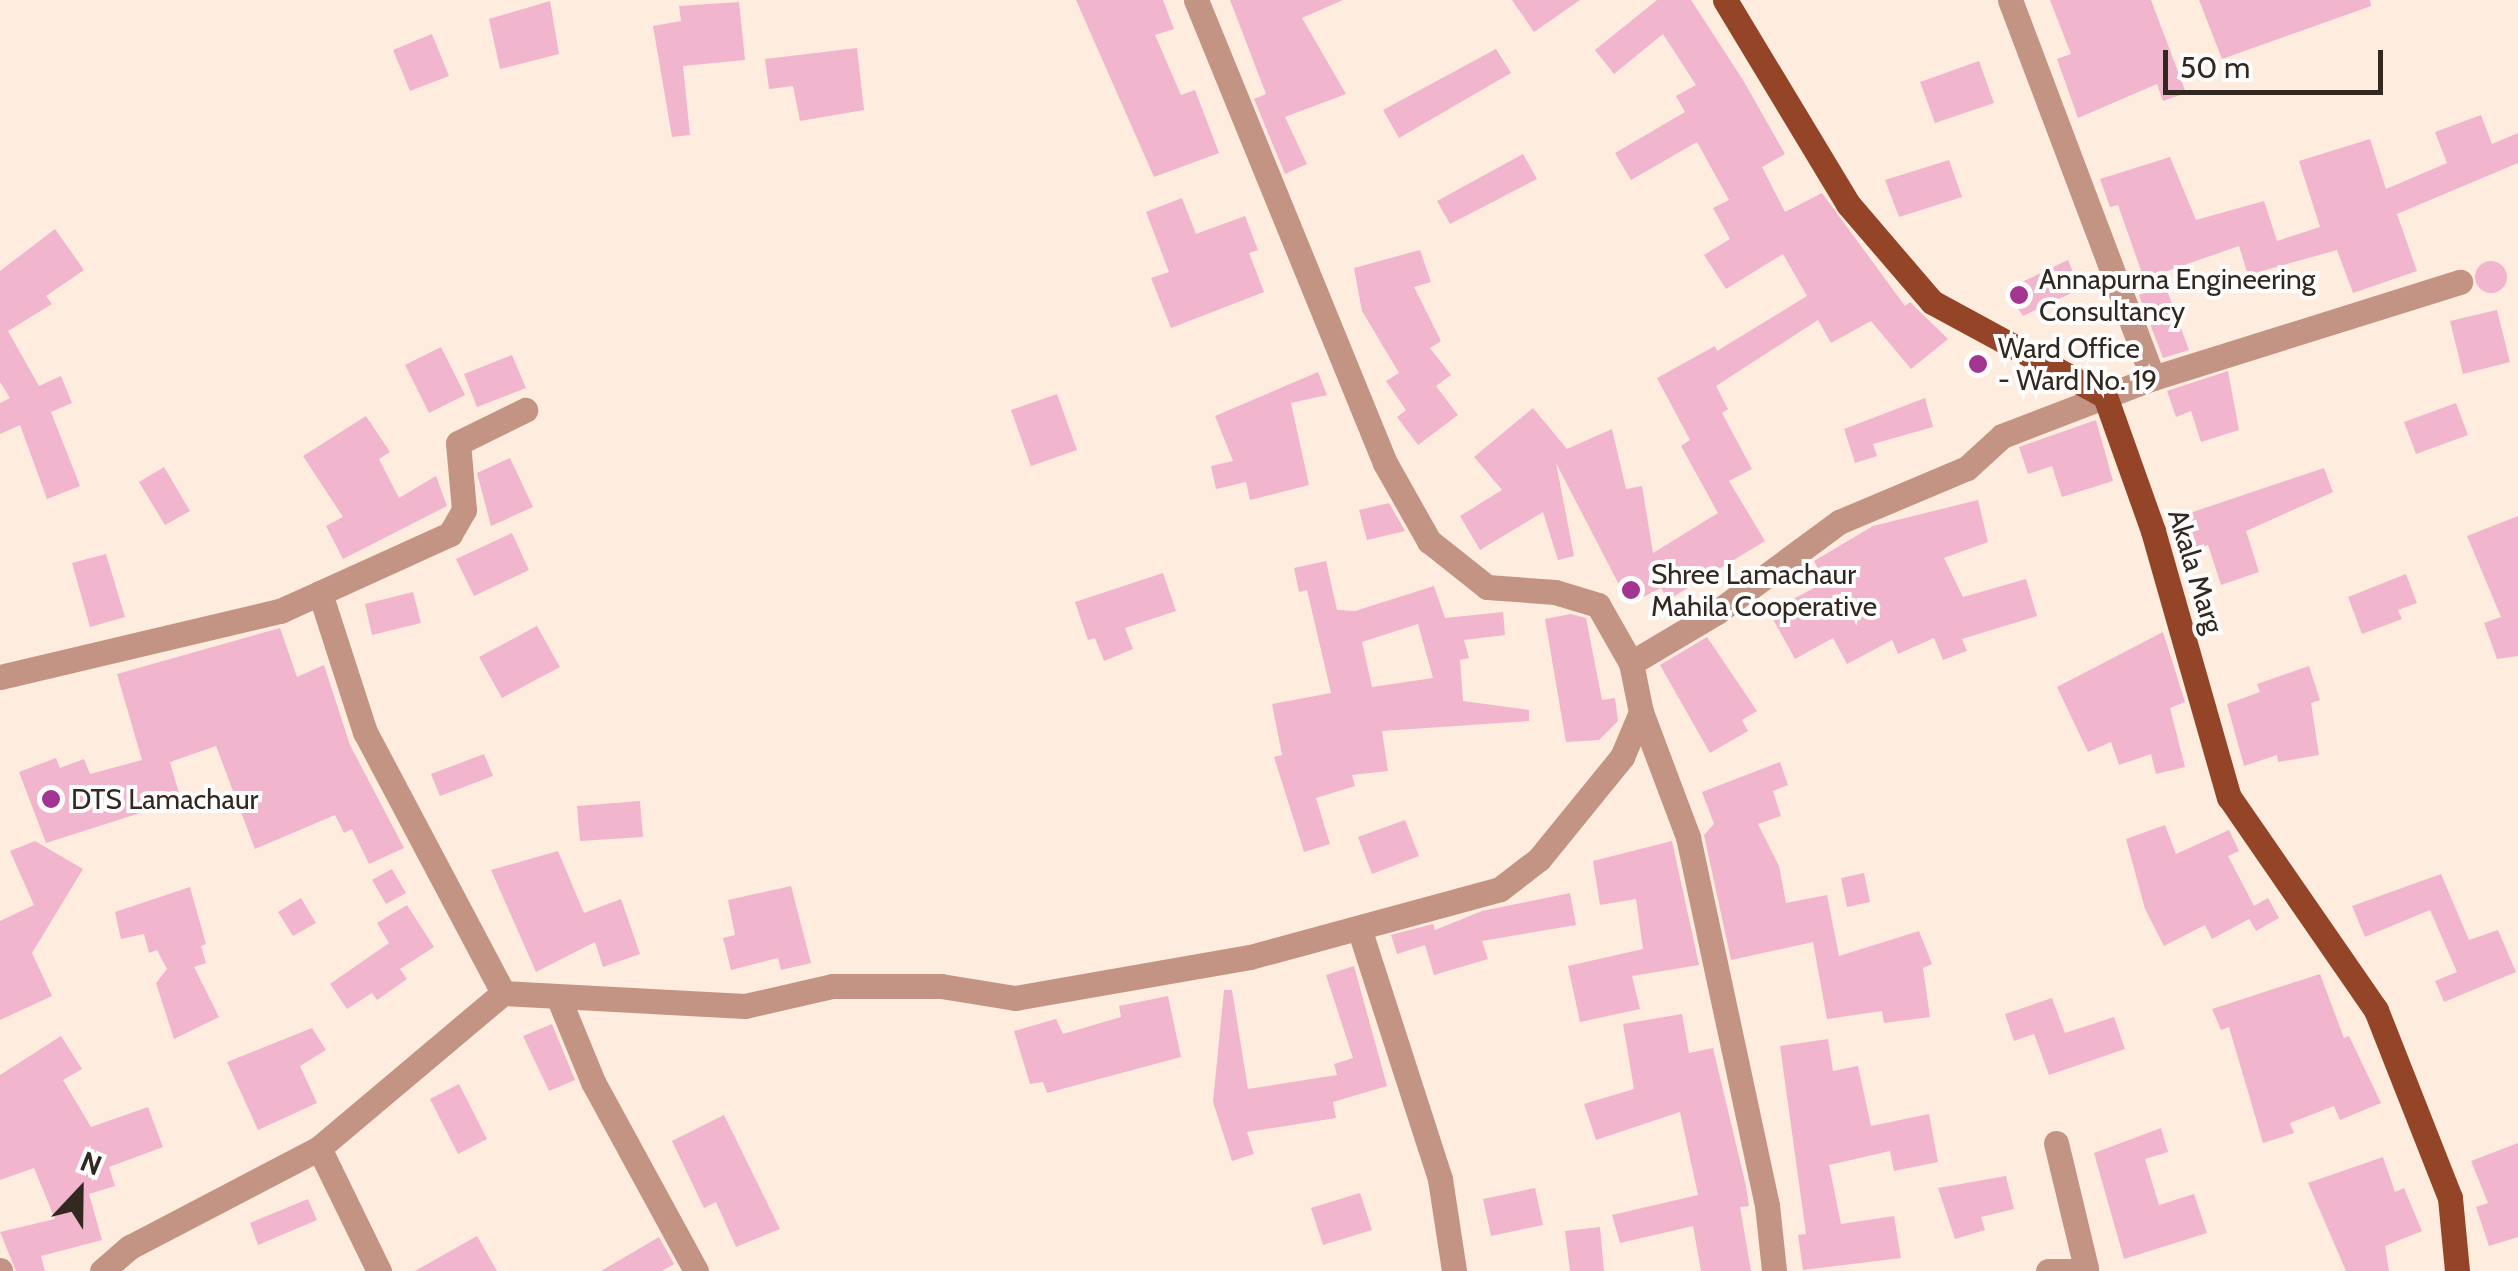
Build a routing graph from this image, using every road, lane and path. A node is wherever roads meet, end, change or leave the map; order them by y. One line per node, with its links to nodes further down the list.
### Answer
1 (1196, 0): 9 (street)
2 (1724, 0): 6 (main road)
3 (2010, 0): 5 (street)
4 (2460, 282): 5 (street)
5 (2153, 378): 6 (street)
6 (2105, 396): 9 (street); 24 (main road, Akala Marg)
7 (525, 410): 8 (street)
8 (320, 593): 10 (street); 13 (street)
9 (1631, 663): 11 (street)
10 (0, 677)
11 (1641, 712): 12 (street); 22 (street)
12 (1359, 928): 14 (street); 21 (street)
13 (504, 993): 14 (street); 16 (street)
14 (559, 999): 20 (street)
15 (2056, 1143): 17 (street)
16 (319, 1148): 18 (street); 19 (street)
17 (2086, 1269): 23 (street)
18 (102, 1271)
19 (379, 1271)
20 (696, 1271)
21 (1454, 1271)
22 (1774, 1271)
23 (2048, 1271)
24 (2457, 1271)

